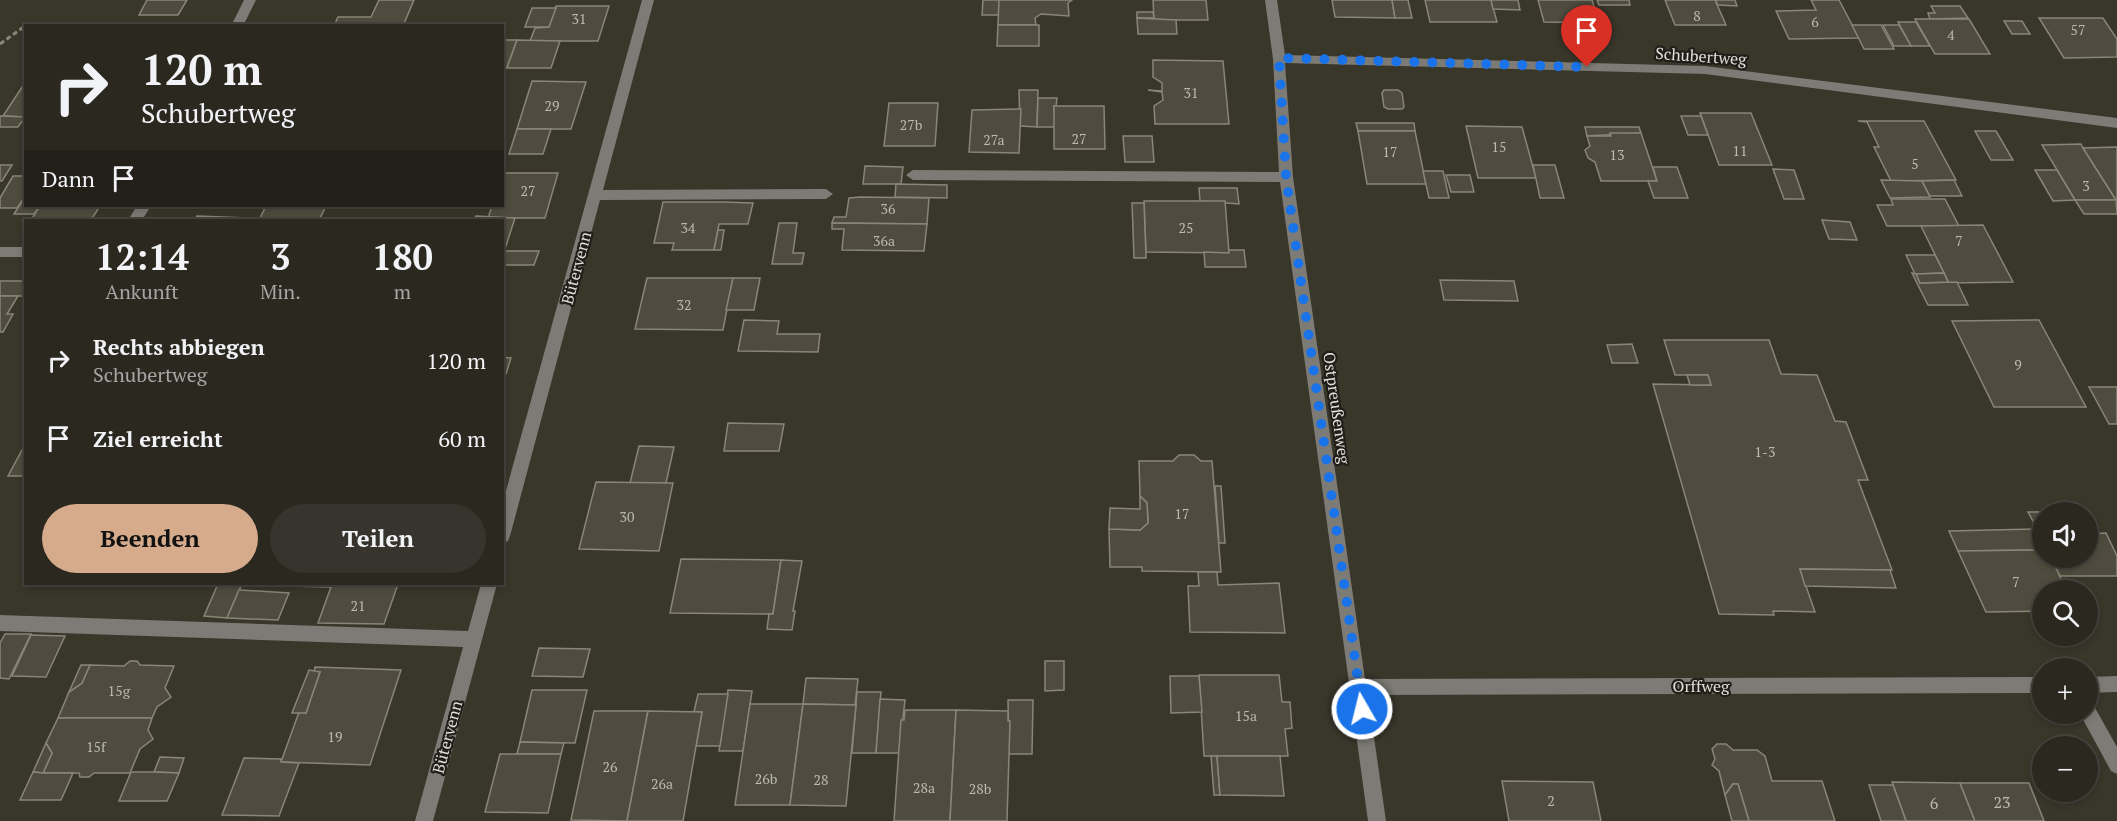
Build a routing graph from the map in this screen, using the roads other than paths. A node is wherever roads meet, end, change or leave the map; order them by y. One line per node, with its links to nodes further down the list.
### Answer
1 (250, 0): 4 (street)
2 (648, 0): 10 (street, Bütervenn)
3 (1271, 0): 5 (street, Ostpreußenweg)
4 (238, 24)
5 (1279, 58): 6 (street, Schubertweg); 8 (street, Ostpreußenweg)
6 (2117, 123)
7 (913, 175): 8 (street)
8 (1286, 177): 20 (street, Ostpreußenweg)
9 (826, 194): 10 (street)
10 (596, 195): 13 (street, Bütervenn)
11 (0, 252): 12 (street)
12 (24, 252)
13 (504, 529)
14 (489, 585): 16 (street, Bütervenn)
15 (0, 623): 16 (street)
16 (474, 639): 23 (street, Bütervenn)
17 (2117, 684): 19 (street)
18 (2032, 685): 20 (street, Orffweg)
19 (2098, 685)
20 (1359, 687): 24 (street, Ostpreußenweg)
21 (2095, 724): 22 (street)
22 (2117, 765)
23 (424, 821)
24 (1377, 821)

